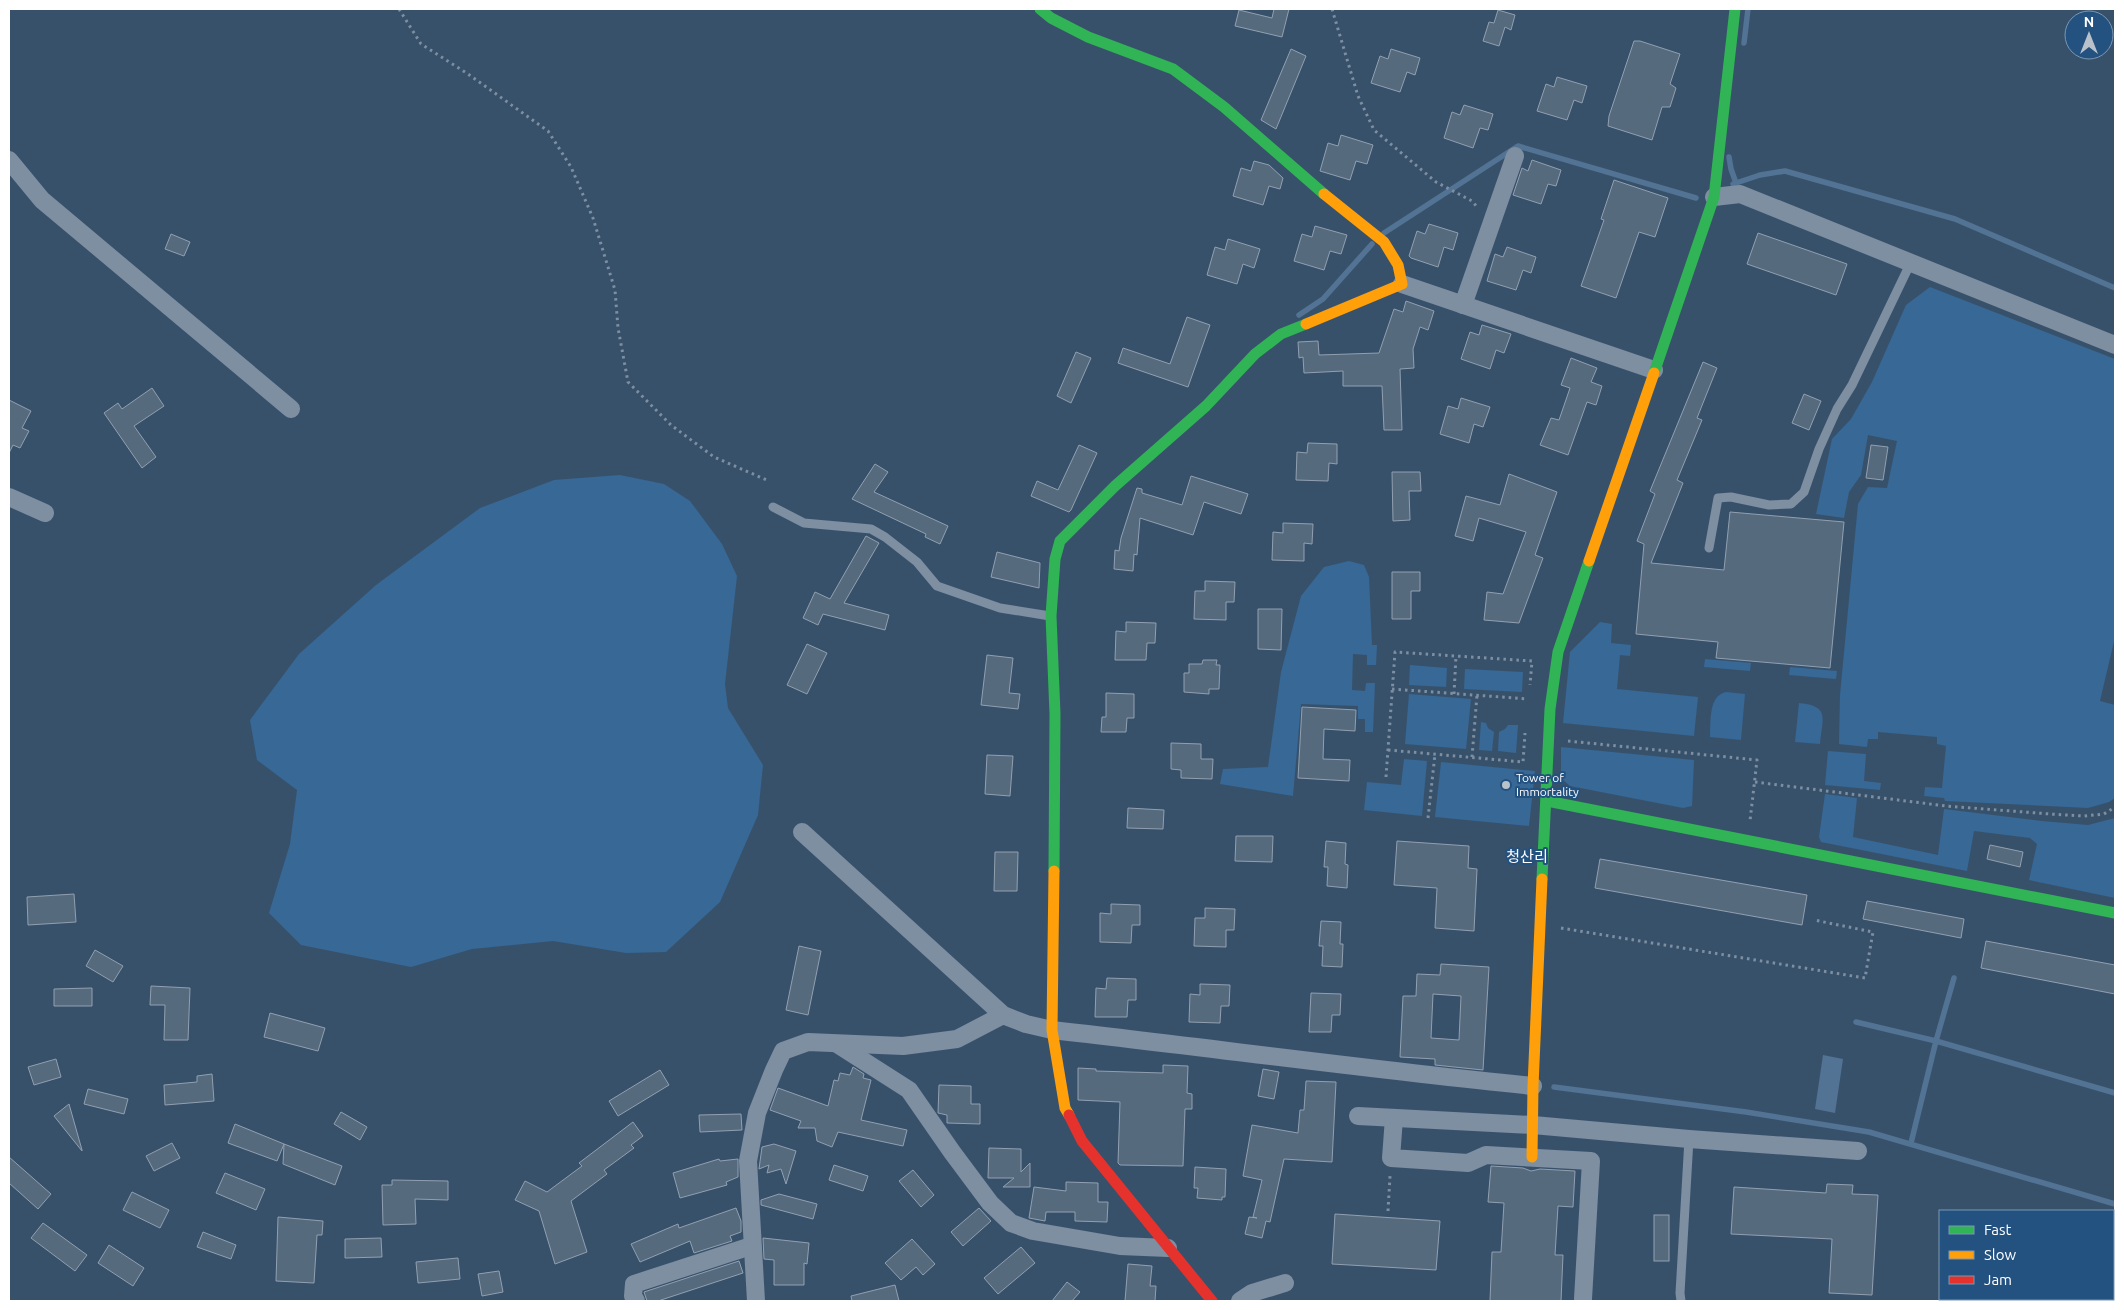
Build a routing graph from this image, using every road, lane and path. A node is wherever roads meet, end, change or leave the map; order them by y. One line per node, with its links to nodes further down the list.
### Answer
1 (399, 9): 15 (path)
2 (1040, 9): 10 (street)
3 (1332, 9): 8 (path)
4 (1735, 9): 7 (street)
5 (1515, 156): 8 (street)
6 (9, 160): 14 (street)
7 (1714, 197): 9 (street); 13 (street)
8 (1490, 226): 11 (street)
9 (1911, 262): 12 (street); 19 (lane)
10 (1402, 284): 11 (street); 20 (street)
11 (1463, 305): 13 (street)
12 (2115, 345)
13 (1654, 370): 28 (street)
14 (291, 409)
15 (769, 481)
16 (9, 497): 18 (street)
17 (773, 507): 20 (lane)
18 (45, 513)
19 (1709, 548)
20 (1051, 616): 43 (street)
21 (1456, 656): 22 (path); 23 (path); 25 (path)
22 (1392, 689): 23 (path); 29 (path)
23 (1454, 694): 24 (path)
24 (1478, 695): 25 (path); 31 (path)
25 (1528, 699): 26 (path)
26 (1528, 706)
27 (1526, 728): 31 (path)
28 (1549, 740): 33 (path); 34 (street)
29 (1388, 750): 30 (path); 32 (path)
30 (1435, 754): 31 (path); 36 (path)
31 (1472, 757)
32 (1386, 777)
33 (1755, 782): 35 (path); 38 (path)
34 (1547, 801): 38 (street); 41 (street)
35 (2115, 807)
36 (1428, 818)
37 (802, 832): 42 (street)
38 (1748, 841): 39 (street)
39 (2115, 913)
40 (1814, 920): 41 (path)
41 (1541, 924): 45 (street)
42 (1003, 1015): 43 (street); 44 (street)
43 (1052, 1030): 45 (street); 55 (street)
44 (834, 1042): 54 (street); 55 (street)
45 (1533, 1086): 48 (street)
46 (1358, 1116): 47 (street)
47 (1394, 1118): 48 (street); 52 (street)
48 (1533, 1125): 49 (street); 51 (street)
49 (1689, 1140): 50 (street); 62 (lane)
50 (1858, 1151)
51 (1532, 1157): 52 (street); 57 (street)
52 (1392, 1158): 53 (path)
53 (1388, 1211)
54 (751, 1246): 58 (street); 59 (street)
55 (1168, 1248): 60 (street)
56 (1285, 1283): 61 (street)
57 (1583, 1299)
58 (636, 1301)
59 (756, 1301)
60 (1212, 1301)
61 (1240, 1301)
62 (1681, 1301)

